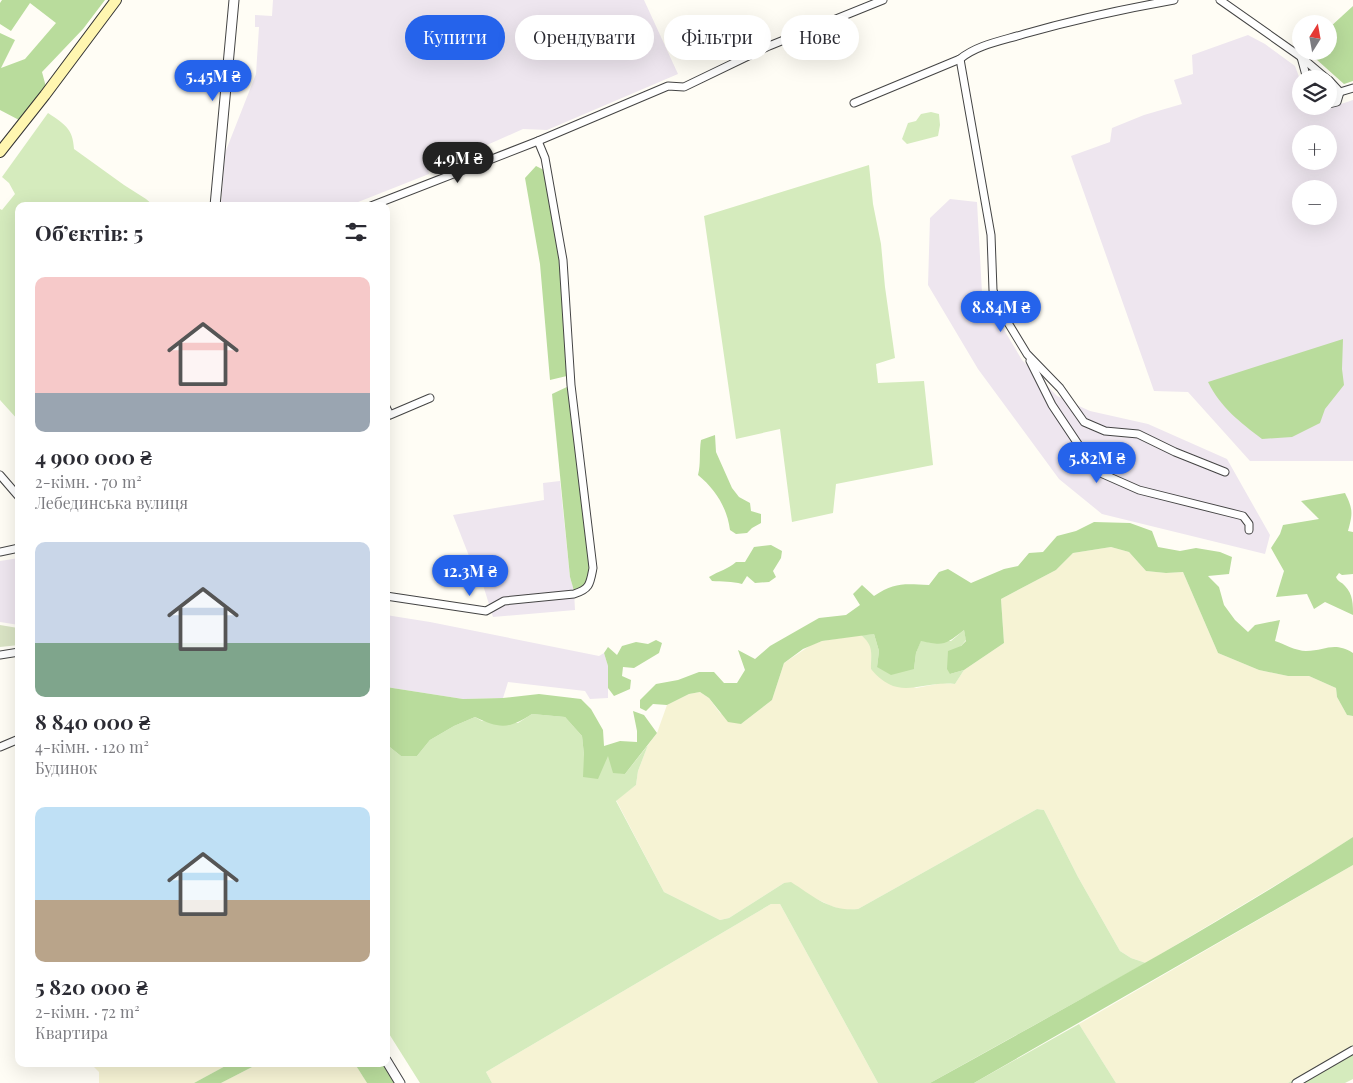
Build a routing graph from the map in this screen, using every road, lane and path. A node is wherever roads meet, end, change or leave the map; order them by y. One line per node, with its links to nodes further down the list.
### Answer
1 (116, 0): 16 (main road)
2 (234, 0): 17 (street)
3 (883, 0): 15 (street)
4 (1174, 0): 7 (street)
5 (1220, 0): 6 (street)
6 (1292, 51)
7 (960, 60): 14 (street); 19 (street)
8 (1305, 60): 9 (street)
9 (1316, 70)
10 (1353, 88): 12 (street)
11 (1337, 89): 12 (street)
12 (1340, 92): 13 (street)
13 (1337, 102)
14 (854, 103)
15 (538, 142): 18 (street); 28 (street)
16 (0, 152)
17 (215, 202)
18 (381, 202)
19 (1027, 354): 22 (street); 25 (street)
20 (430, 398): 21 (street)
21 (390, 415)
22 (1225, 472)
23 (0, 475): 24 (street)
24 (15, 492)
25 (1249, 530)
26 (15, 549): 27 (street)
27 (0, 552)
28 (390, 597)
29 (15, 653): 30 (street)
30 (0, 655)
31 (15, 741): 32 (street)
32 (0, 747)
33 (1353, 1050): 36 (street)
34 (390, 1067): 35 (street)
35 (400, 1083)
36 (1296, 1083)

